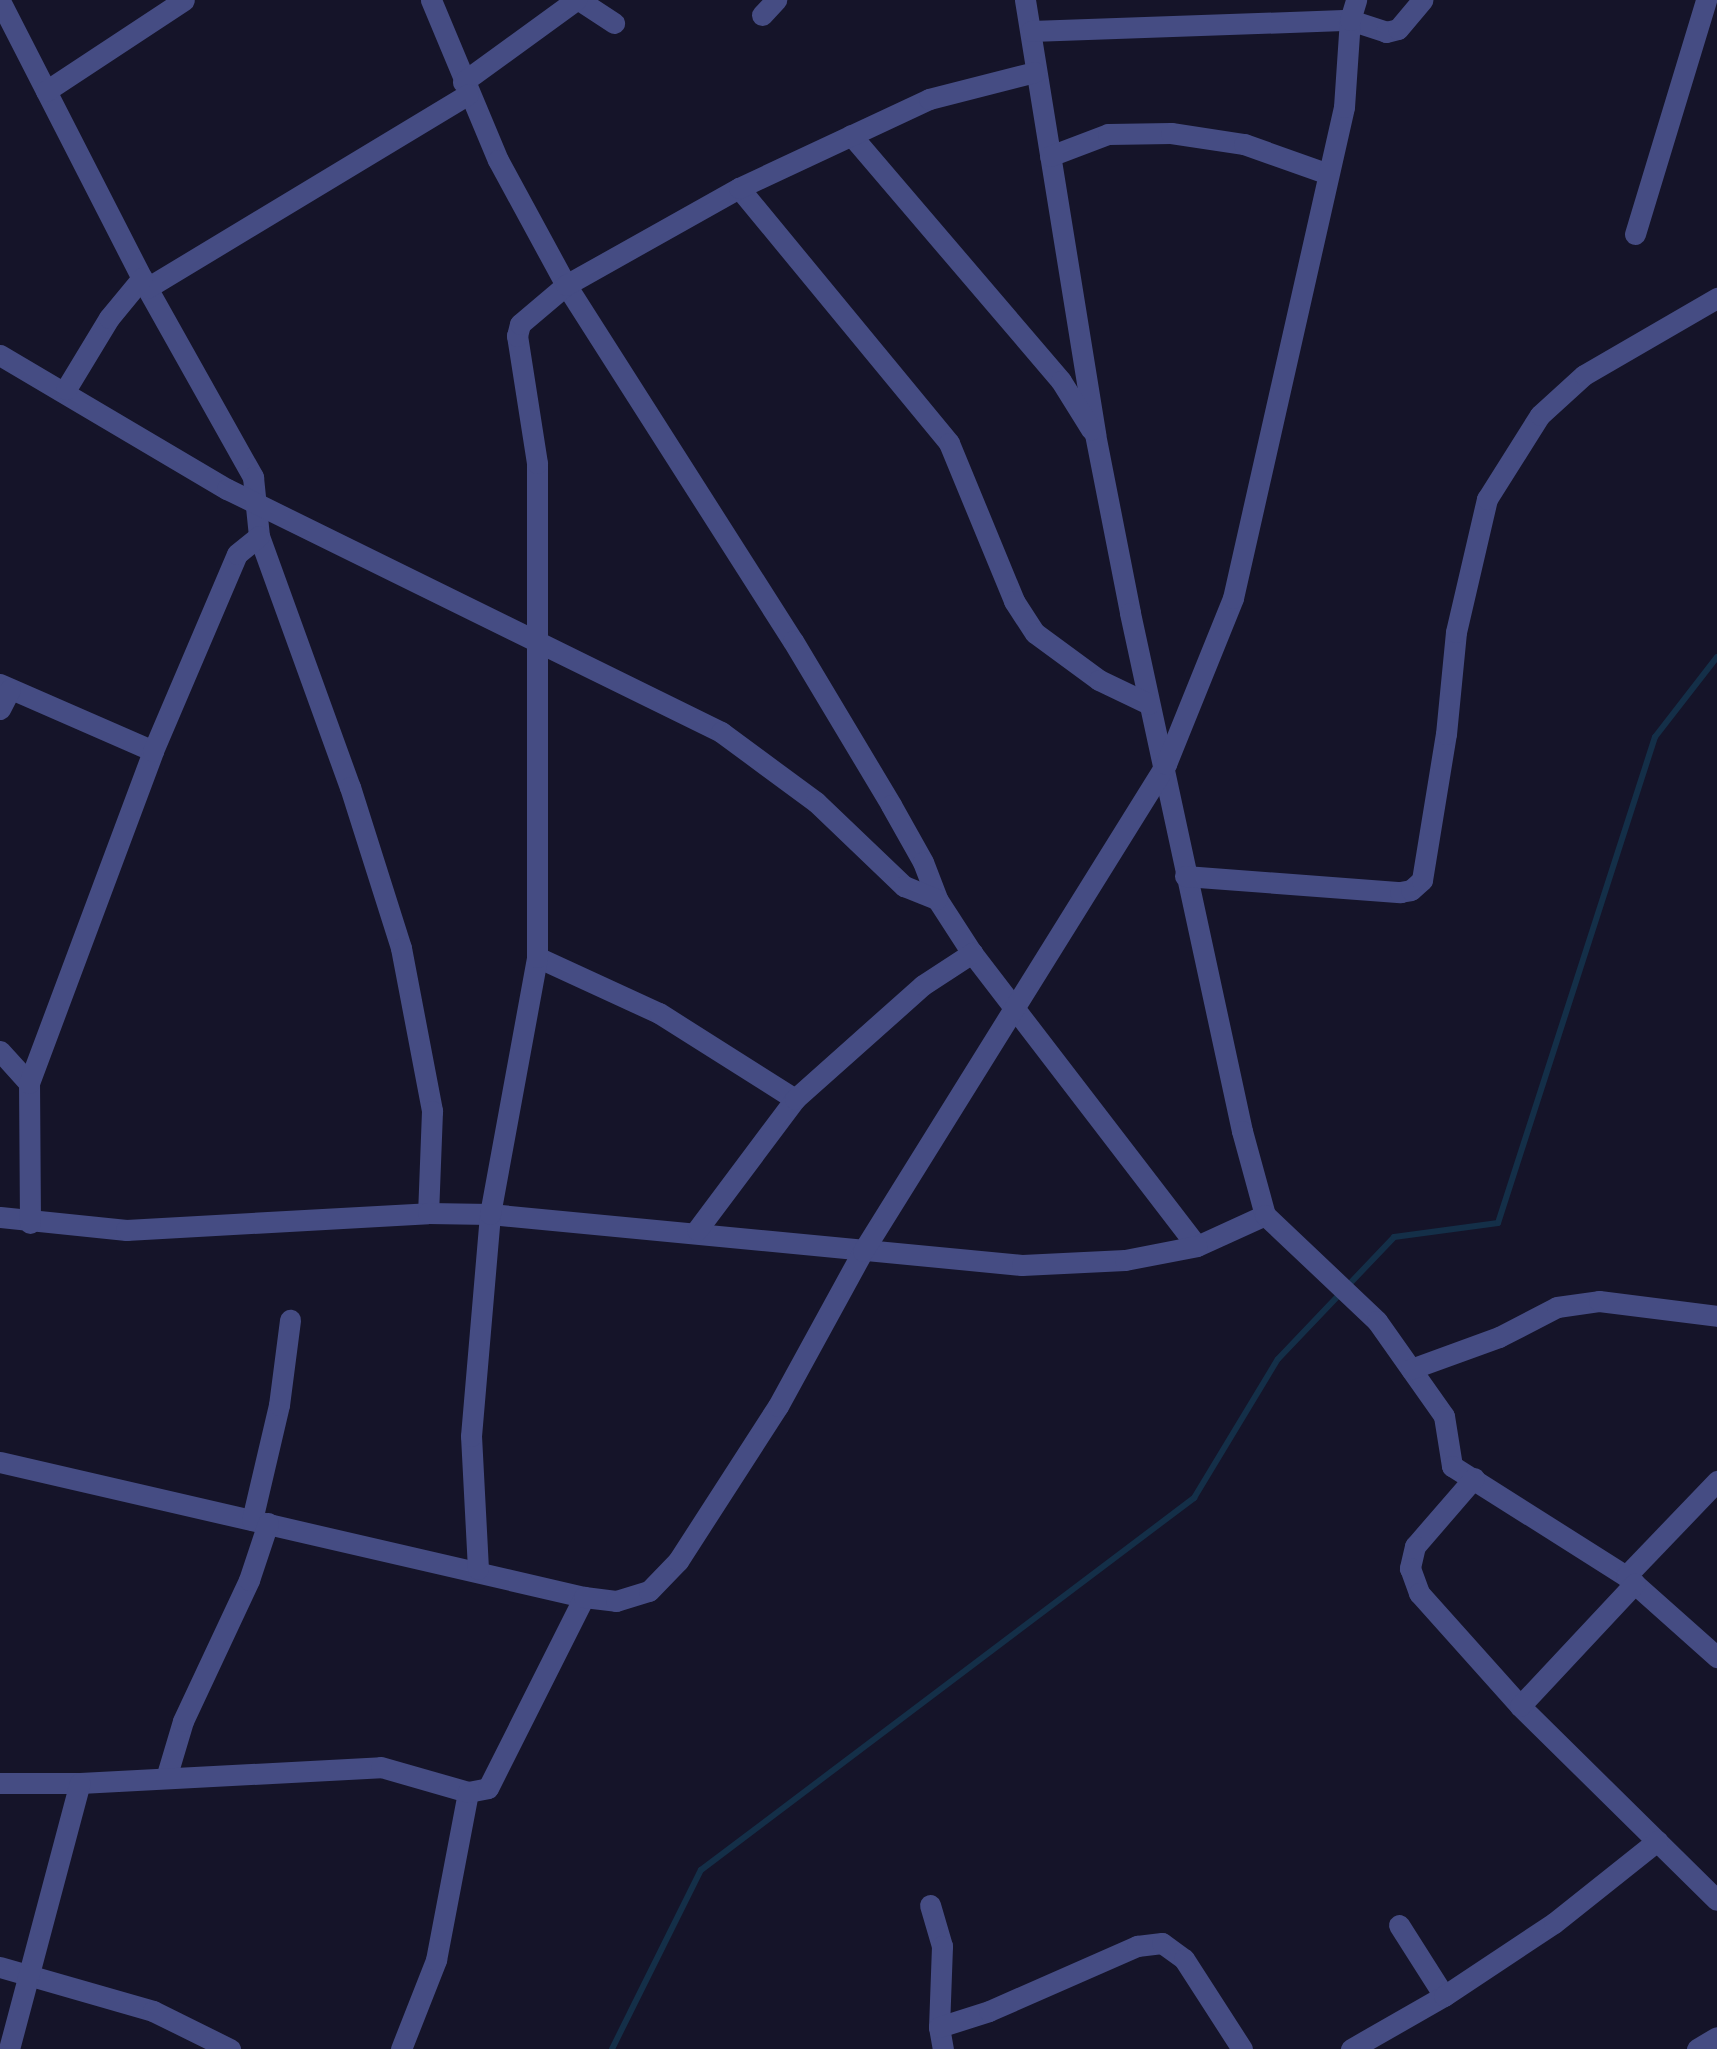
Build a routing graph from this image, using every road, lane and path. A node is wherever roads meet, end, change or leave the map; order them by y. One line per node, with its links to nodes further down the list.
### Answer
1 (184, 0): 13 (street)
2 (577, 0): 9 (street); 12 (street)
3 (1025, 0): 10 (street)
4 (1422, 0): 8 (street)
5 (1706, 0): 18 (street)
6 (0, 1): 13 (street)
7 (440, 4): 12 (street)
8 (1353, 10): 10 (street); 16 (street)
9 (614, 23)
10 (1031, 31): 11 (street)
11 (1035, 72): 14 (street); 15 (street)
12 (465, 88): 19 (street); 20 (street)
13 (46, 91): 19 (street)
14 (852, 135): 17 (street); 24 (street)
15 (1050, 156): 16 (street); 24 (street)
16 (1326, 173): 32 (street)
17 (739, 188): 20 (street); 29 (street)
18 (1635, 234)
19 (145, 283): 23 (street); 25 (street)
20 (566, 285): 27 (street); 34 (street)
21 (1717, 298): 33 (street)
22 (0, 355): 23 (street)
23 (66, 390): 25 (street)
24 (1095, 435): 29 (street)
25 (257, 502): 26 (street); 27 (street)
26 (259, 536): 31 (street); 41 (street)
27 (539, 639): 34 (street); 36 (street)
28 (5, 686): 30 (street); 31 (street)
29 (1149, 704): 32 (street)
30 (0, 709)
31 (153, 751): 39 (street)
32 (1166, 764): 33 (street); 37 (street)
33 (1185, 876): 43 (street)
34 (937, 899): 35 (street)
35 (972, 953): 37 (street); 40 (street)
36 (537, 957): 40 (street); 42 (street)
37 (1014, 1013): 47 (street); 48 (street)
38 (0, 1051): 39 (street)
39 (29, 1083): 45 (street)
40 (795, 1099): 46 (street)
41 (428, 1213): 42 (street); 45 (street)
42 (490, 1214): 46 (street); 56 (street)
43 (1265, 1215): 47 (street); 51 (street)
44 (0, 1217): 45 (street)
45 (30, 1223)
46 (697, 1230): 48 (street)
47 (1197, 1246): 48 (street)
48 (863, 1251): 58 (street)
49 (1717, 1316): 51 (street)
50 (290, 1320): 55 (street)
51 (1411, 1369): 53 (street)
52 (0, 1462): 55 (street)
53 (1474, 1478): 57 (street); 60 (street)
54 (1717, 1481): 57 (street)
55 (260, 1522): 56 (street); 61 (street)
56 (478, 1569): 58 (street)
57 (1631, 1579): 59 (street); 60 (street)
58 (584, 1597): 64 (street)
59 (1717, 1657)
60 (1520, 1706): 65 (street)
61 (166, 1778): 63 (street); 64 (street)
62 (0, 1783): 63 (street)
63 (80, 1783): 70 (street)
64 (468, 1793): 76 (street)
65 (1657, 1841): 66 (street); 71 (street)
66 (1717, 1900)
67 (930, 1905): 72 (street)
68 (1399, 1925): 71 (street)
69 (0, 1967): 70 (street)
70 (28, 1973): 74 (street); 75 (street)
71 (1444, 1996): 79 (street)
72 (939, 2028): 77 (street); 78 (street)
73 (1717, 2037): 80 (street)
74 (9, 2049)
75 (230, 2049)
76 (401, 2049)
77 (943, 2049)
78 (1242, 2049)
79 (1350, 2049)
80 (1696, 2049)

